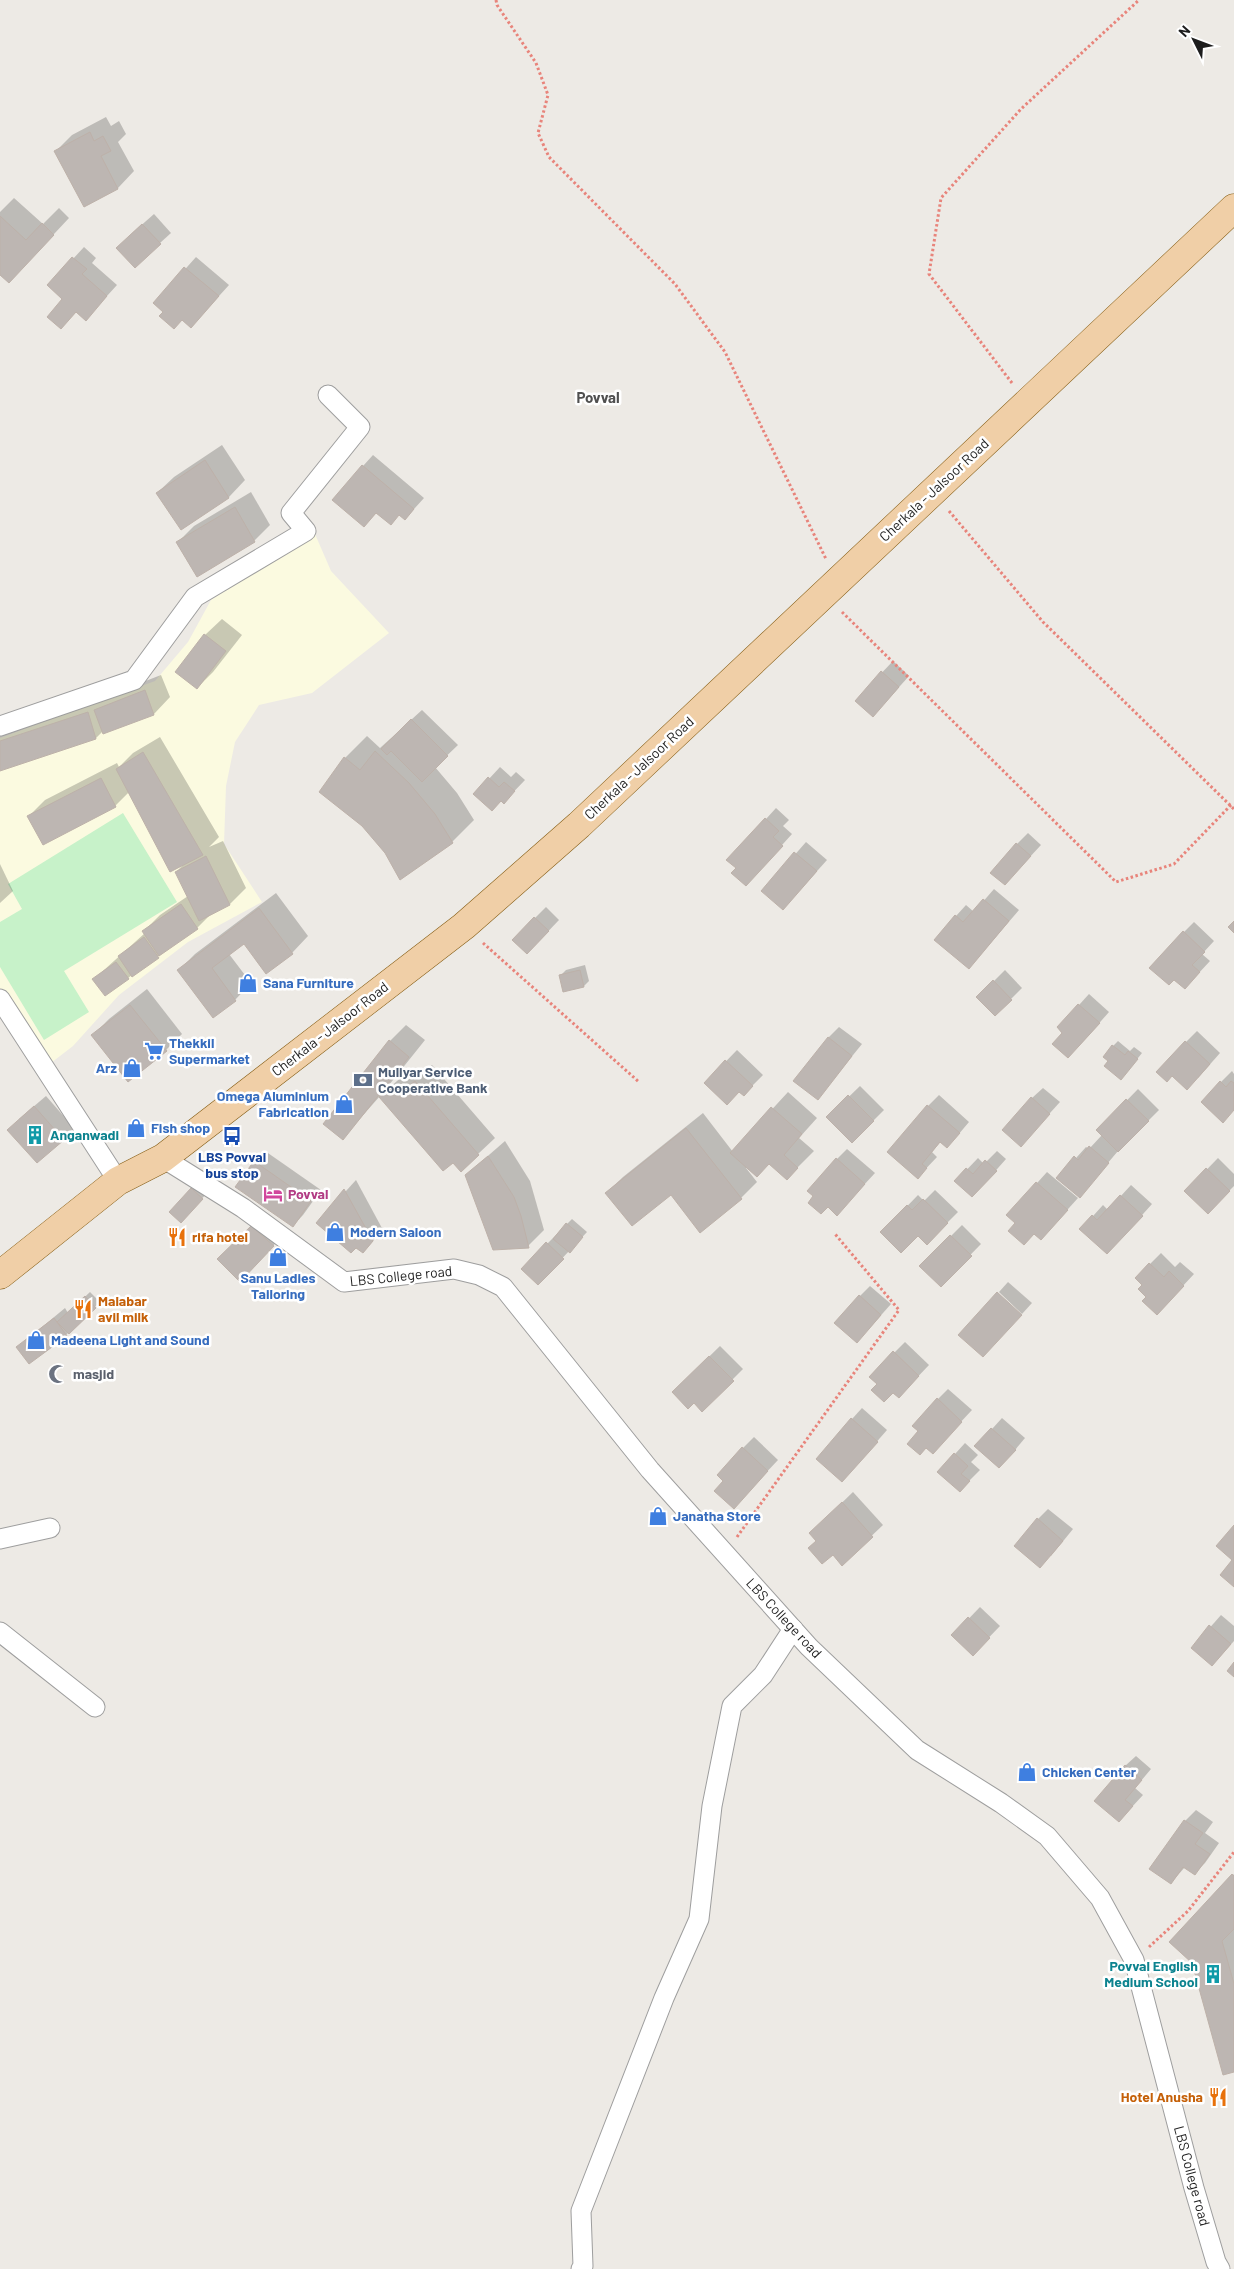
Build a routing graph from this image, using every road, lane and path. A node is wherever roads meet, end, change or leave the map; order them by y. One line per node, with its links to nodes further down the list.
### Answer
1 (496, 0): 7 (path)
2 (1139, 0): 5 (path)
3 (1234, 208): 5 (main road, Cherkala - Jalsoor Road)
4 (328, 395): 8 (street)
5 (1027, 403): 6 (main road, Cherkala - Jalsoor Road)
6 (932, 492): 7 (main road, Cherkala - Jalsoor Road); 9 (path)
7 (830, 588): 9 (path); 11 (main road, Cherkala - Jalsoor Road)
8 (0, 726)
9 (1230, 805): 10 (path)
10 (1234, 809)
11 (464, 926): 13 (path); 14 (main road, Cherkala - Jalsoor Road)
12 (0, 998): 15 (street)
13 (639, 1082)
14 (163, 1158): 15 (main road, Cherkala - Jalsoor Road); 20 (street, LBS College road)
15 (118, 1182): 17 (main road, Cherkala - Jalsoor Road)
16 (835, 1234): 20 (path)
17 (0, 1275)
18 (50, 1528): 19 (street)
19 (0, 1539)
20 (725, 1554): 21 (street, LBS College road)
21 (793, 1629): 25 (street, LBS College road); 26 (street)
22 (0, 1632): 23 (street)
23 (95, 1708)
24 (1234, 1852): 25 (path)
25 (1134, 1960): 27 (street, LBS College road)
26 (581, 2269)
27 (1220, 2269)

